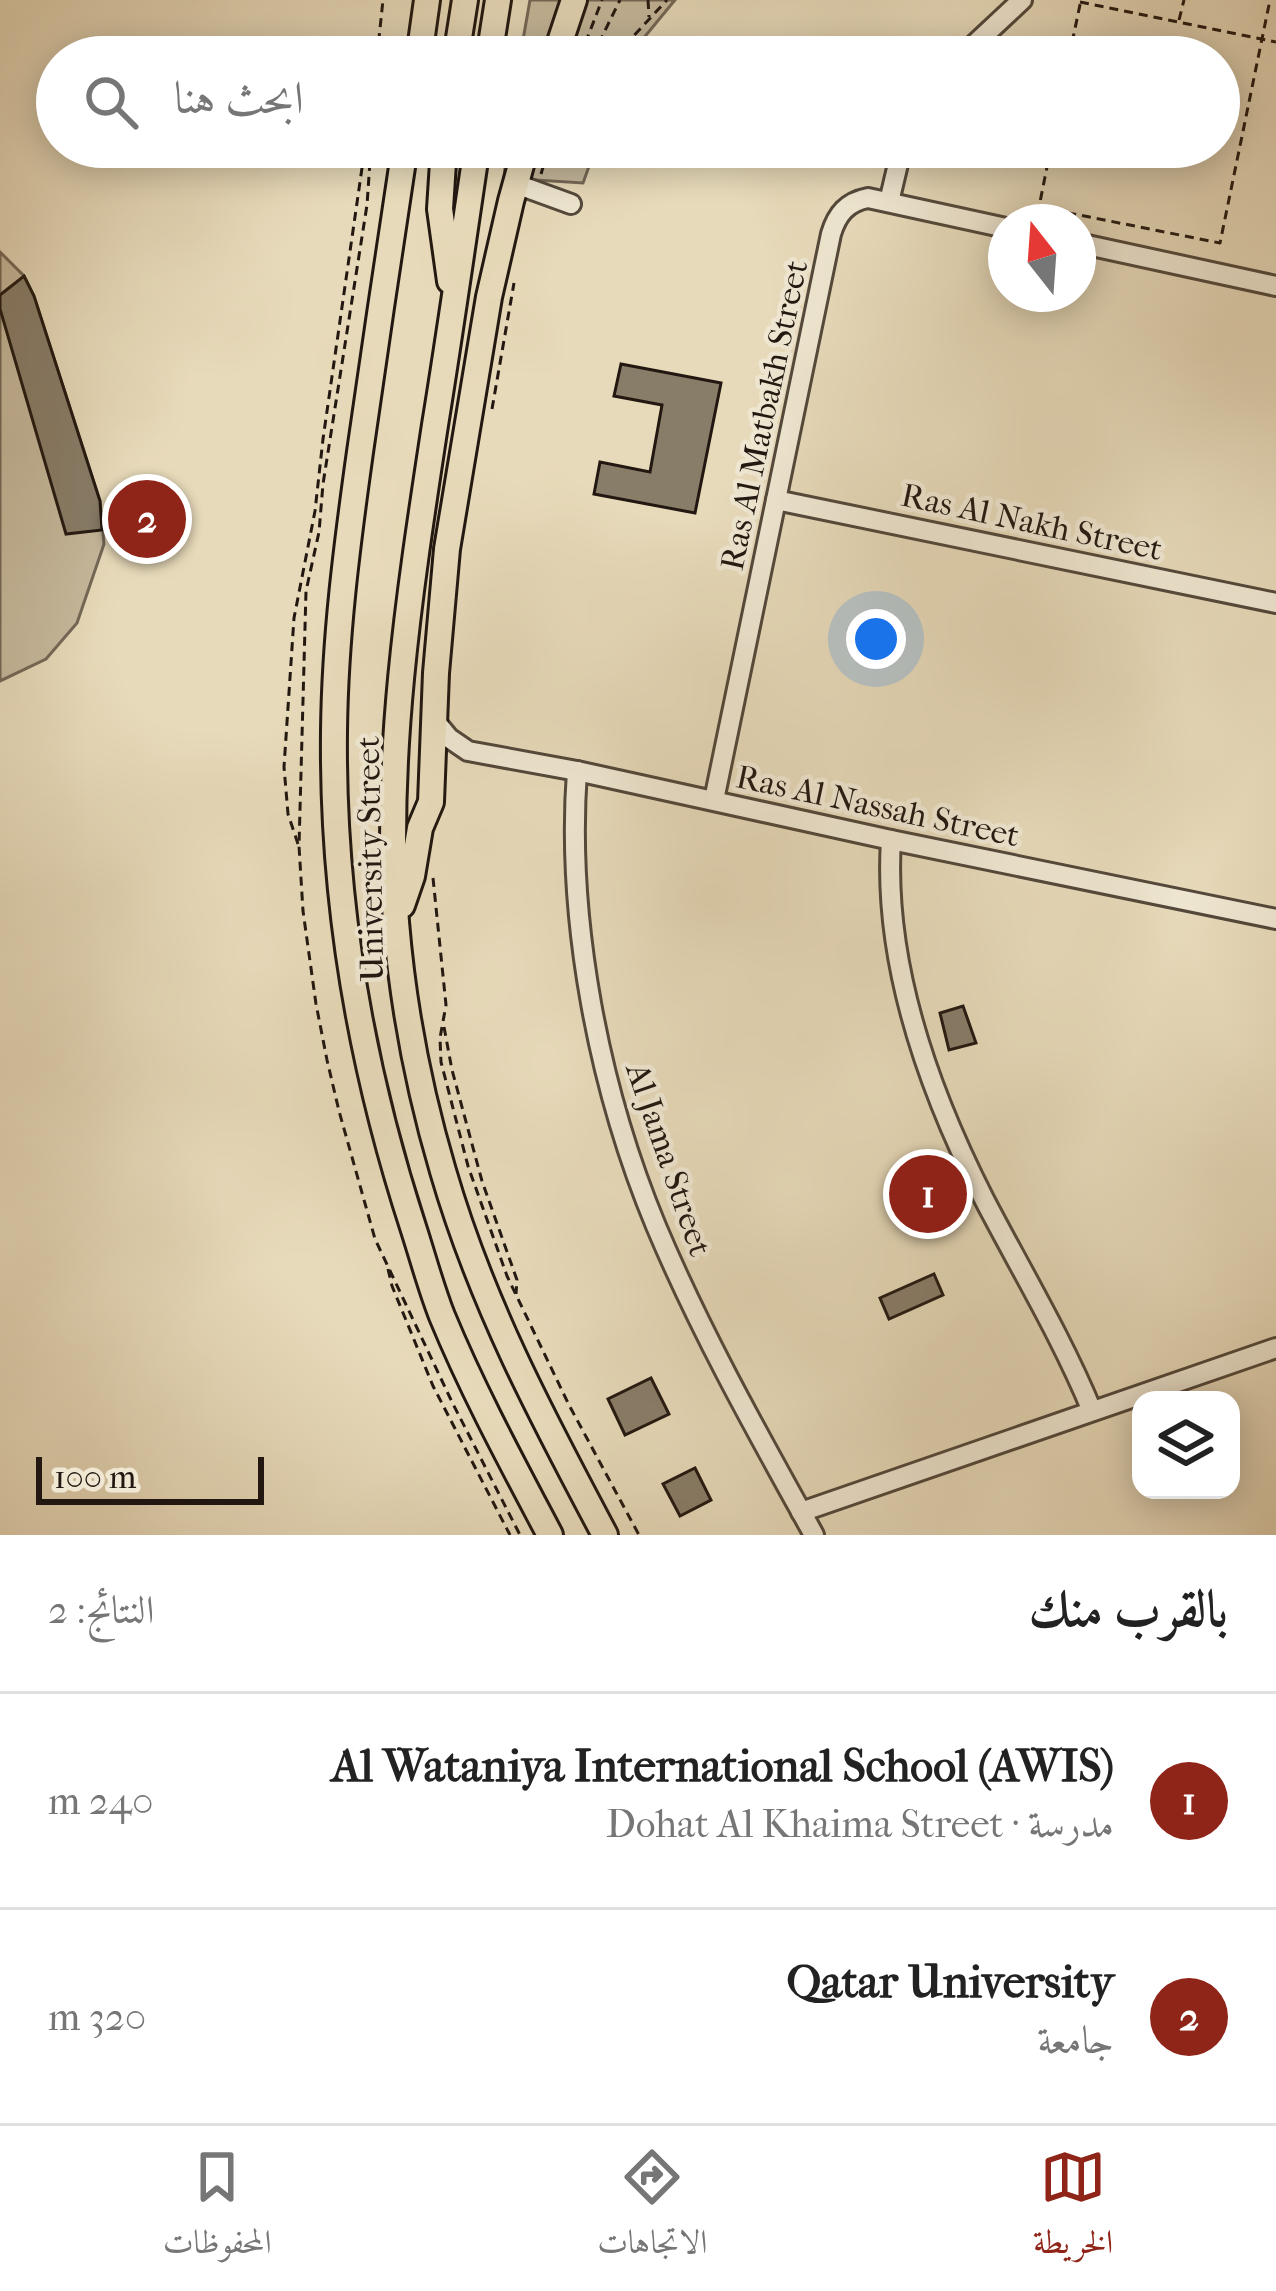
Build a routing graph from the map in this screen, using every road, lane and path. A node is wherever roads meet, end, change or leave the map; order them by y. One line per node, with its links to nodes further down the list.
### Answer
1 (383, 0): 16 (path)
2 (427, 0): 17 (main road)
3 (464, 0): 18 (main road)
4 (498, 0): 19 (main road)
5 (574, 0): 20 (main road)
6 (602, 0): 21 (path)
7 (620, 0): 22 (path)
8 (648, 0): 14 (path)
9 (667, 0): 14 (path)
10 (1022, 0): 24 (street)
11 (1184, 0): 15 (path)
12 (1270, 0): 26 (path)
13 (1081, 1): 15 (path); 25 (path)
14 (650, 19): 23 (path)
15 (1179, 22): 26 (path)
16 (379, 36)
17 (421, 36)
18 (459, 36)
19 (493, 36)
20 (562, 36)
21 (588, 36)
22 (602, 36)
23 (634, 36)
24 (983, 36)
25 (1074, 36)
26 (1262, 40): 27 (path); 28 (path)
27 (1276, 43)
28 (1240, 146)
29 (362, 168): 57 (path)
30 (370, 168): 57 (path)
31 (402, 168): 69 (main road, University Street)
32 (443, 168): 46 (main road)
33 (473, 168): 46 (main road, University Street)
34 (526, 168): 39 (main road)
35 (537, 168): 39 (path)
36 (897, 168): 40 (street)
37 (1047, 168): 38 (path)
38 (1236, 168)
39 (526, 187): 41 (street); 47 (main road)
40 (889, 202): 42 (street); 48 (street, Ras Al Matbakh Street)
41 (571, 204)
42 (988, 224)
43 (1096, 247): 45 (street)
44 (516, 267): 47 (path)
45 (1276, 286)
46 (454, 301): 50 (main road, University Street)
47 (469, 417): 51 (main road)
48 (776, 500): 49 (street, Ras Al Nakh Street); 55 (street, Ras Al Matbakh Street)
49 (1276, 603)
50 (407, 608): 51 (main road); 59 (main road, University Street)
51 (435, 713): 52 (street); 54 (main road)
52 (468, 751): 53 (street, Ras Al Nassah Street); 54 (street)
53 (577, 771): 55 (street, Ras Al Nassah Street); 66 (street, Al Jama Street)
54 (432, 778): 59 (main road)
55 (714, 800): 56 (street, Ras Al Nassah Street)
56 (891, 840): 60 (street, Ras Al Nassah Street); 65 (street)
57 (299, 846): 62 (path)
58 (433, 878): 61 (path)
59 (396, 918): 70 (main road, University Street)
60 (1276, 919)
61 (444, 1024): 63 (path); 63 (path)
62 (388, 1267): 67 (path); 68 (path)
63 (516, 1296): 71 (path)
64 (1276, 1348): 65 (street)
65 (1092, 1412): 66 (street)
66 (801, 1511): 72 (street, Al Jama Street)
67 (510, 1535)
68 (520, 1535)
69 (550, 1535)
70 (604, 1535)
71 (639, 1535)
72 (814, 1535)

